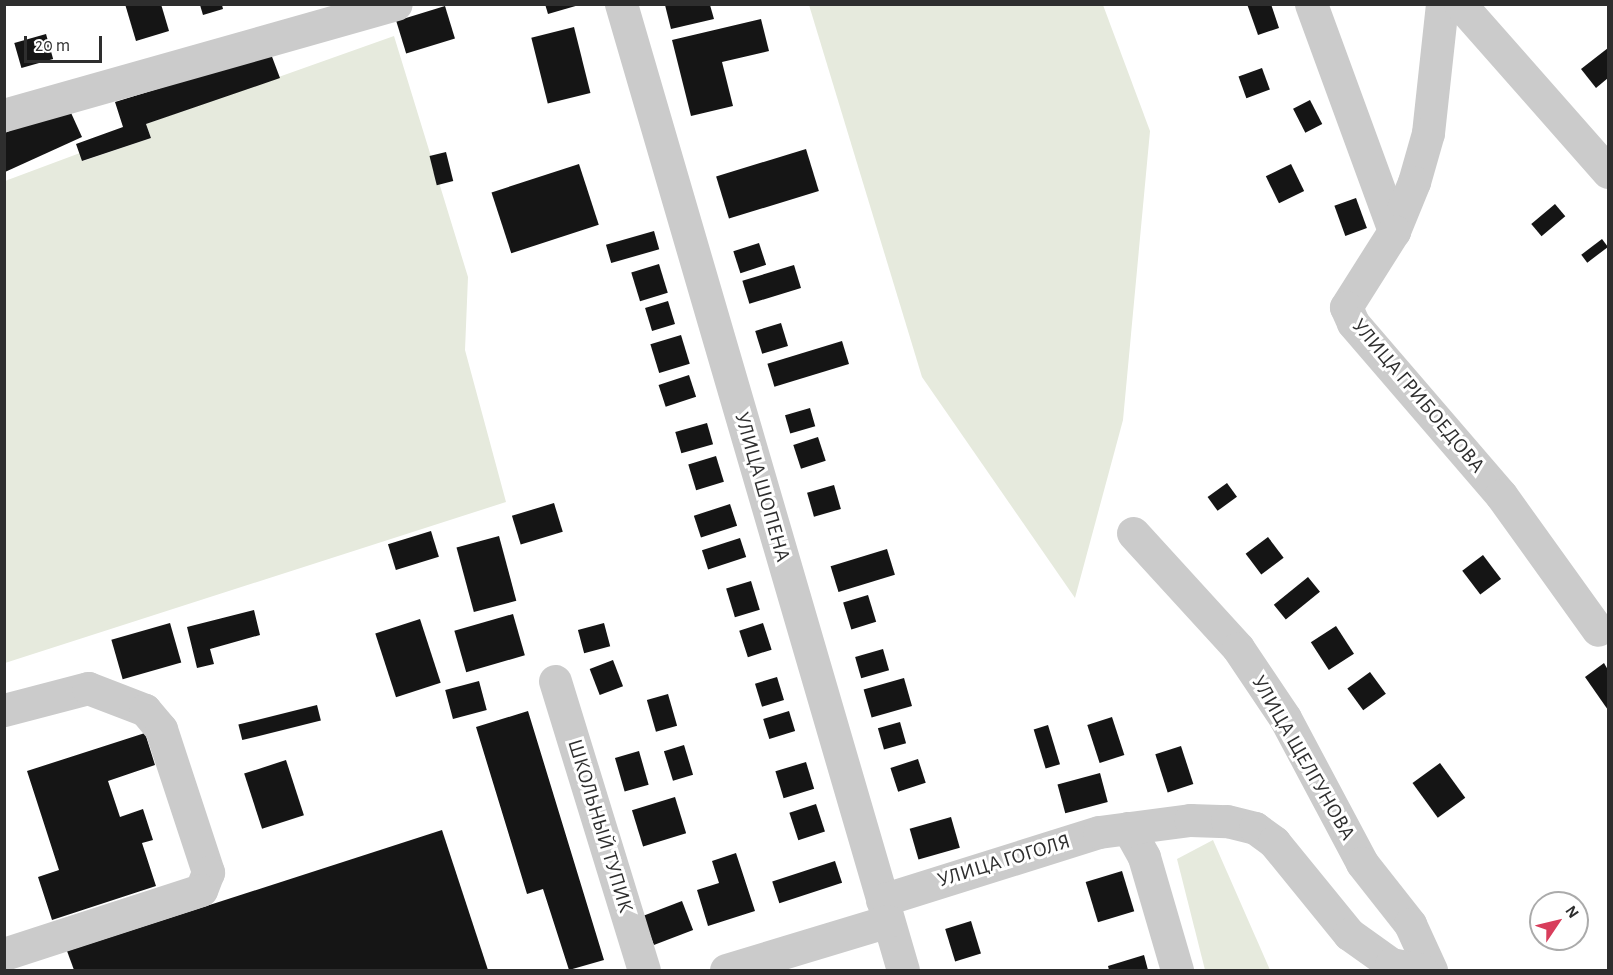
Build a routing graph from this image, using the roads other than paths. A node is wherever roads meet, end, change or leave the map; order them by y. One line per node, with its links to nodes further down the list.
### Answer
1 (396, 4): 6 (street)
2 (621, 4): 14 (street, УЛИЦА ШОПЕНА)
3 (1311, 4): 8 (street)
4 (1442, 4): 8 (street, УЛИЦА ГРИБОЕДОВА)
5 (1460, 4): 7 (street)
6 (4, 115)
7 (1608, 172)
8 (1394, 231): 10 (street, УЛИЦА ГРИБОЕДОВА)
9 (1133, 533): 21 (street, УЛИЦА ЩЕЛГУНОВА)
10 (1598, 630)
11 (555, 681): 16 (street, ШКОЛЬНЫЙ ТУПИК)
12 (4, 710): 15 (street)
13 (1128, 828): 14 (street, УЛИЦА ГОГОЛЯ); 19 (street); 20 (street, УЛИЦА ГОГОЛЯ)
14 (885, 910): 17 (street, УЛИЦА ГОГОЛЯ); 18 (street, УЛИЦА ШОПЕНА)
15 (4, 954)
16 (644, 970)
17 (726, 970)
18 (903, 970)
19 (1177, 970)
20 (1421, 970)
21 (1431, 970)

